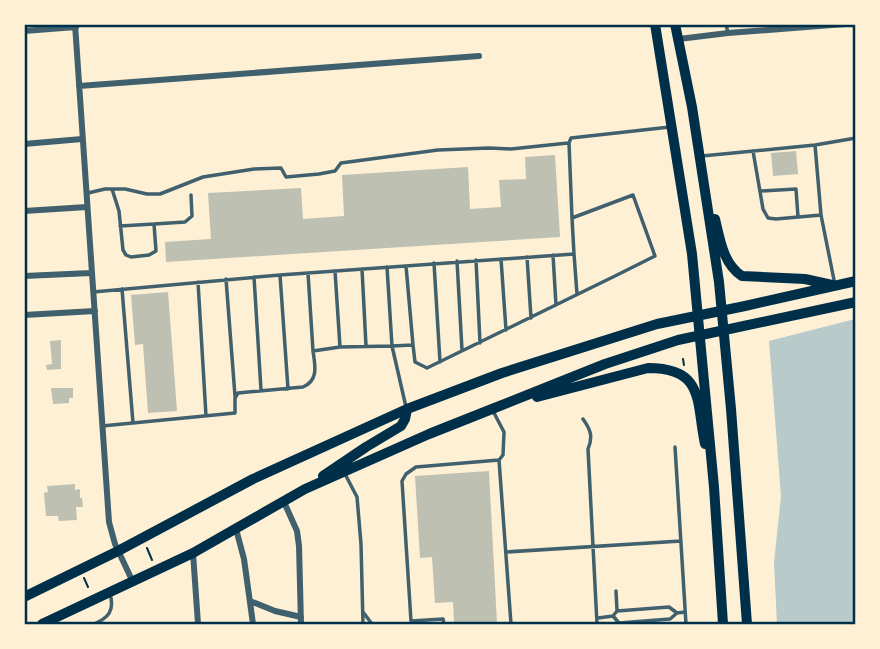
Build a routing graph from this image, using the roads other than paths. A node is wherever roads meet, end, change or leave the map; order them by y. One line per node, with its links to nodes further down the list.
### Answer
1 (654, 24): 11 (main road)
2 (676, 24): 8 (main road)
3 (726, 24): 7 (lane)
4 (845, 24): 7 (street)
5 (75, 26): 6 (street); 10 (street)
6 (24, 31)
7 (728, 33): 8 (street)
8 (679, 39): 18 (main road)
9 (479, 56): 10 (street)
10 (79, 86): 13 (street)
11 (672, 127): 15 (lane); 59 (main road)
12 (856, 138): 16 (lane)
13 (82, 139): 14 (street); 22 (street)
14 (24, 144)
15 (569, 144): 20 (lane); 28 (lane)
16 (815, 145): 17 (lane); 26 (lane)
17 (753, 151): 18 (lane); 21 (lane)
18 (700, 156): 19 (main road)
19 (704, 182): 50 (main road); 56 (main road)
20 (112, 189): 22 (lane); 30 (lane)
21 (760, 191): 27 (lane); 27 (lane)
22 (86, 193): 24 (street)
23 (191, 195): 29 (lane)
24 (87, 207): 25 (street); 42 (street)
25 (24, 211)
26 (821, 215): 27 (lane); 50 (lane)
27 (798, 217)
28 (572, 218): 31 (lane); 53 (lane)
29 (154, 224): 30 (lane); 30 (lane)
30 (120, 226)
31 (574, 254): 32 (lane); 53 (lane)
32 (553, 255): 33 (lane); 55 (lane)
33 (527, 257): 34 (lane); 60 (lane)
34 (501, 259): 35 (lane); 61 (lane)
35 (475, 260): 36 (lane); 64 (lane)
36 (457, 261): 37 (lane); 70 (lane)
37 (433, 263): 38 (lane); 71 (lane)
38 (406, 266): 39 (lane); 65 (lane)
39 (387, 267): 40 (lane); 67 (lane)
40 (362, 269): 41 (lane); 66 (lane)
41 (335, 271): 43 (lane); 68 (lane)
42 (91, 273): 45 (street); 52 (street)
43 (308, 273): 44 (lane); 69 (lane)
44 (280, 275): 46 (lane); 72 (lane)
45 (24, 276)
46 (254, 277): 47 (lane); 73 (lane)
47 (226, 279): 49 (lane); 74 (lane)
48 (856, 281): 50 (main road)
49 (198, 282): 51 (lane); 77 (lane)
50 (836, 286): 56 (main road)
51 (122, 289): 52 (lane); 79 (lane)
52 (93, 292): 57 (street)
53 (577, 294): 55 (lane)
54 (856, 302): 62 (main road)
55 (555, 305): 60 (lane)
56 (721, 310): 59 (main road); 62 (main road)
57 (94, 311): 58 (street); 80 (street)
58 (24, 315)
59 (699, 316): 63 (main road); 75 (main road)
60 (531, 318): 61 (lane)
61 (506, 330): 64 (lane)
62 (724, 330): 63 (main road); 116 (main road)
63 (701, 334): 76 (main road); 84 (main road)
64 (480, 343): 70 (lane)
65 (413, 345): 67 (lane); 71 (lane)
66 (366, 346): 67 (lane); 68 (lane)
67 (392, 346): 75 (lane)
68 (340, 347): 69 (lane)
69 (313, 351): 72 (lane)
70 (462, 351): 71 (lane)
71 (440, 362)
72 (288, 389): 73 (lane)
73 (261, 390): 74 (lane)
74 (235, 398): 77 (lane)
75 (407, 409): 85 (main road); 90 (main road)
76 (492, 409): 82 (lane); 83 (main road); 84 (main road)
77 (206, 417): 79 (lane)
78 (583, 419): 89 (lane)
79 (134, 423): 80 (lane)
80 (102, 426): 90 (street)
81 (675, 447): 88 (lane)
82 (499, 460): 91 (lane); 111 (lane)
83 (344, 472): 85 (main road); 98 (lane)
84 (714, 487): 115 (main road)
85 (305, 489): 86 (main road)
86 (284, 502): 87 (main road); 104 (street)
87 (236, 529): 92 (main road); 97 (street)
88 (681, 541): 89 (lane); 101 (lane)
89 (594, 546): 91 (lane); 103 (lane)
90 (118, 551): 93 (street); 96 (main road)
91 (506, 552): 112 (lane)
92 (193, 553): 93 (main road); 107 (street)
93 (132, 580): 94 (main road)
94 (110, 591): 105 (main road); 106 (lane)
95 (617, 591): 99 (lane)
96 (24, 597)
97 (250, 601): 104 (street); 108 (street)
98 (363, 611): 109 (lane); 110 (lane)
99 (617, 611): 100 (lane); 102 (lane)
100 (677, 612): 101 (lane); 102 (lane)
101 (685, 612): 114 (lane)
102 (613, 616): 103 (lane)
103 (597, 618): 113 (lane)
104 (301, 621)
105 (47, 624)
106 (93, 625)
107 (198, 625)
108 (253, 625)
109 (363, 625)
110 (372, 625)
111 (443, 625)
112 (512, 625)
113 (597, 625)
114 (686, 625)
115 (723, 625)
116 (747, 625)

